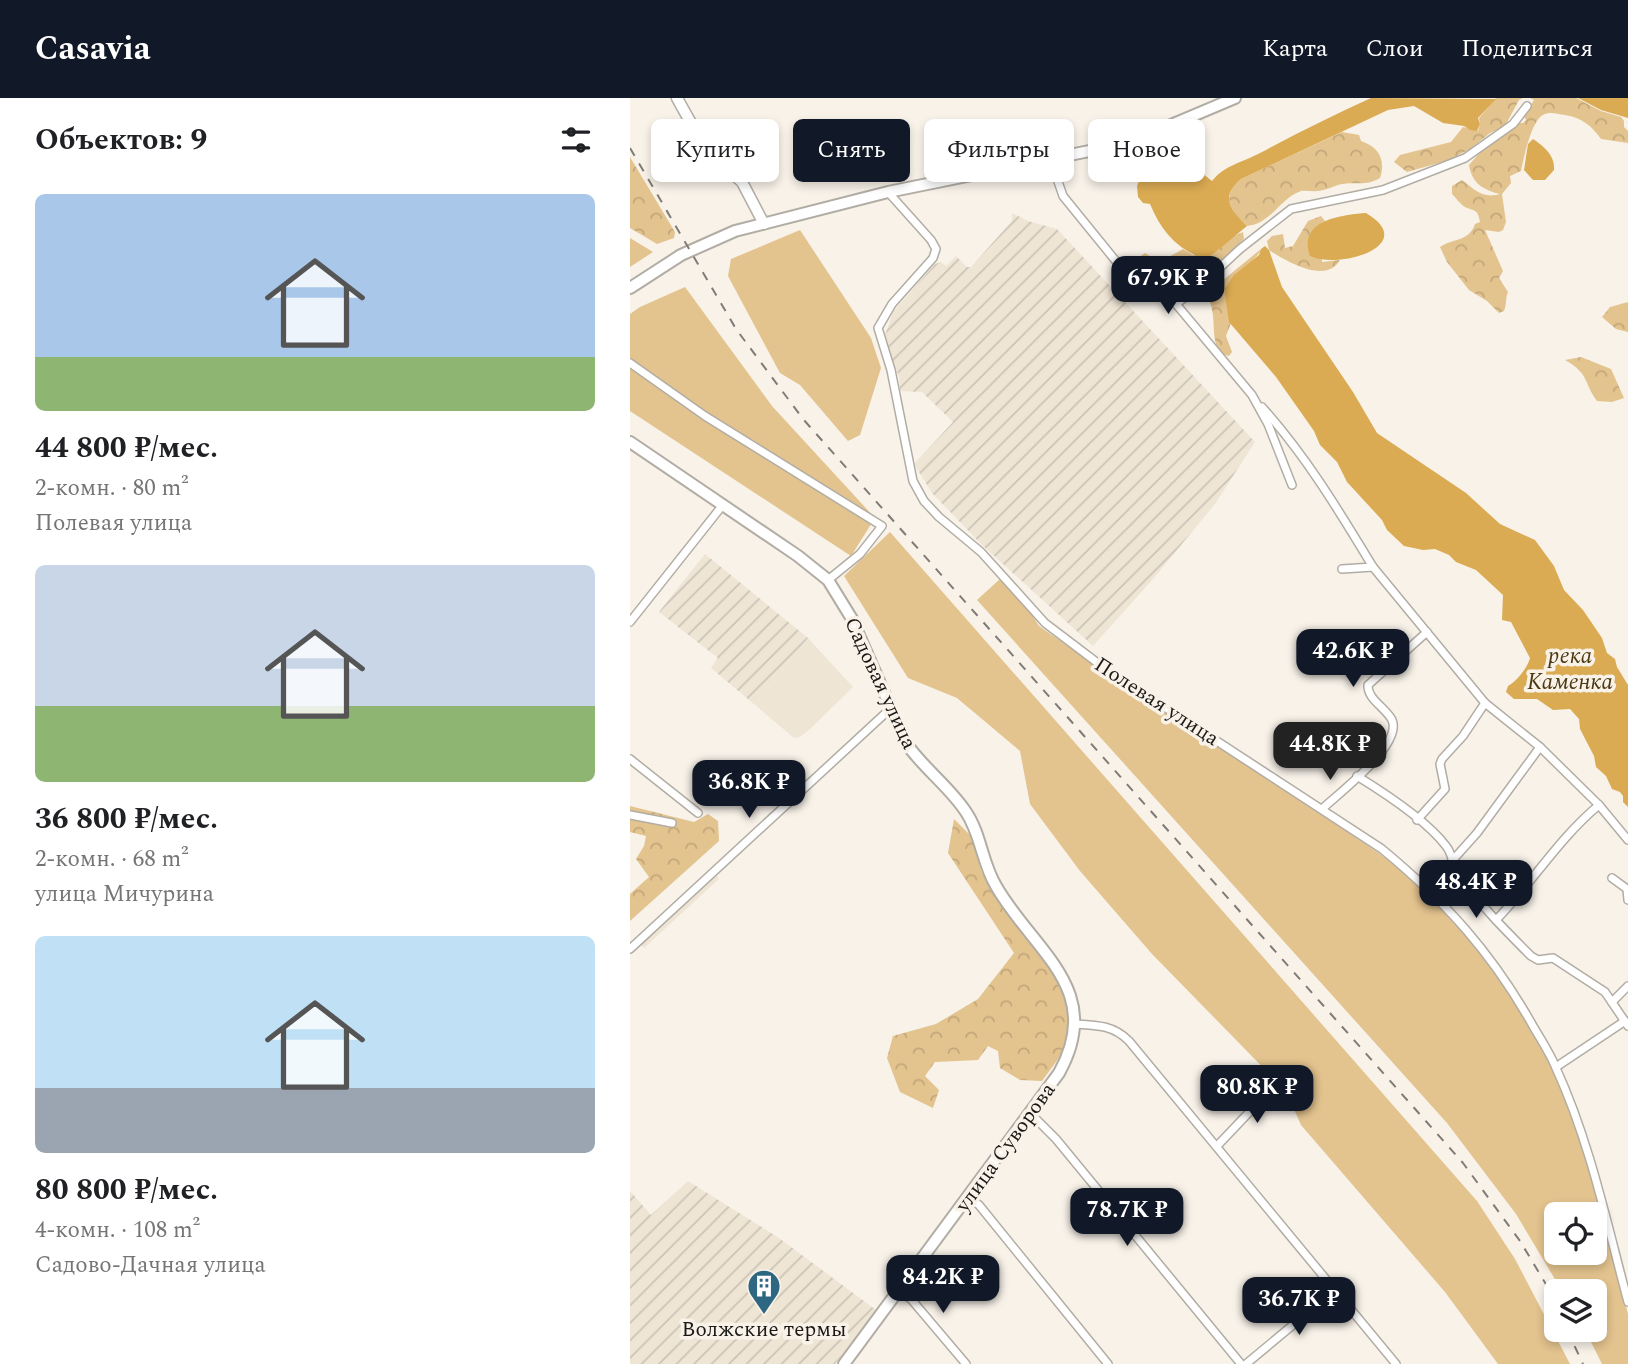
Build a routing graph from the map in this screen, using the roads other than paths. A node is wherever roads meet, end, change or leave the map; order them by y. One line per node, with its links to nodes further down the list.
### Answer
1 (677, 98): 8 (street)
2 (1235, 98): 4 (main road)
3 (1527, 106): 10 (street)
4 (1074, 154)
5 (936, 182): 7 (main road)
6 (1058, 182): 10 (street)
7 (888, 192): 8 (main road); 27 (street, Полевая улица)
8 (764, 224): 9 (main road)
9 (630, 288)
10 (1176, 304): 12 (street)
11 (630, 363): 18 (street)
12 (1252, 396): 14 (street); 16 (street)
13 (630, 442): 15 (main road, Садовая улица)
14 (1292, 485)
15 (722, 506): 18 (main road, Садовая улица); 19 (street)
16 (1373, 567): 17 (street); 20 (street)
17 (1342, 569)
18 (828, 580): 22 (main road, Садовая улица)
19 (630, 622)
20 (1427, 632): 21 (street); 25 (street)
21 (1485, 704): 23 (street); 30 (street)
22 (890, 709): 38 (street); 42 (main road, Садовая улица)
23 (1540, 747): 26 (street); 33 (street)
24 (630, 759): 28 (street)
25 (1357, 776): 27 (street); 30 (street)
26 (1598, 805): 32 (street); 37 (street)
27 (1322, 809): 43 (street, Полевая улица)
28 (698, 813)
29 (630, 815): 31 (street)
30 (1417, 820): 33 (street)
31 (672, 823)
32 (1628, 840)
33 (1451, 862): 37 (street)
34 (1612, 878): 35 (street)
35 (1627, 888): 36 (street)
36 (1628, 900)
37 (1496, 920): 40 (street)
38 (630, 949)
39 (1628, 986): 40 (street)
40 (1612, 1002): 41 (street)
41 (1626, 1023): 43 (street)
42 (1076, 1024): 45 (main road, улица Суворова); 46 (street)
43 (1556, 1067): 50 (street, Полевая улица)
44 (1276, 1084): 46 (street)
45 (1031, 1114): 47 (main road, улица Суворова); 54 (street)
46 (1217, 1146): 48 (street)
47 (969, 1197): 49 (main road, улица Суворова); 53 (street)
48 (1335, 1290): 54 (street); 55 (street)
49 (899, 1291): 51 (main road, улица Суворова); 52 (street)
50 (1628, 1302)
51 (844, 1364)
52 (966, 1364)
53 (1108, 1364)
54 (1244, 1364)
55 (1396, 1364)

